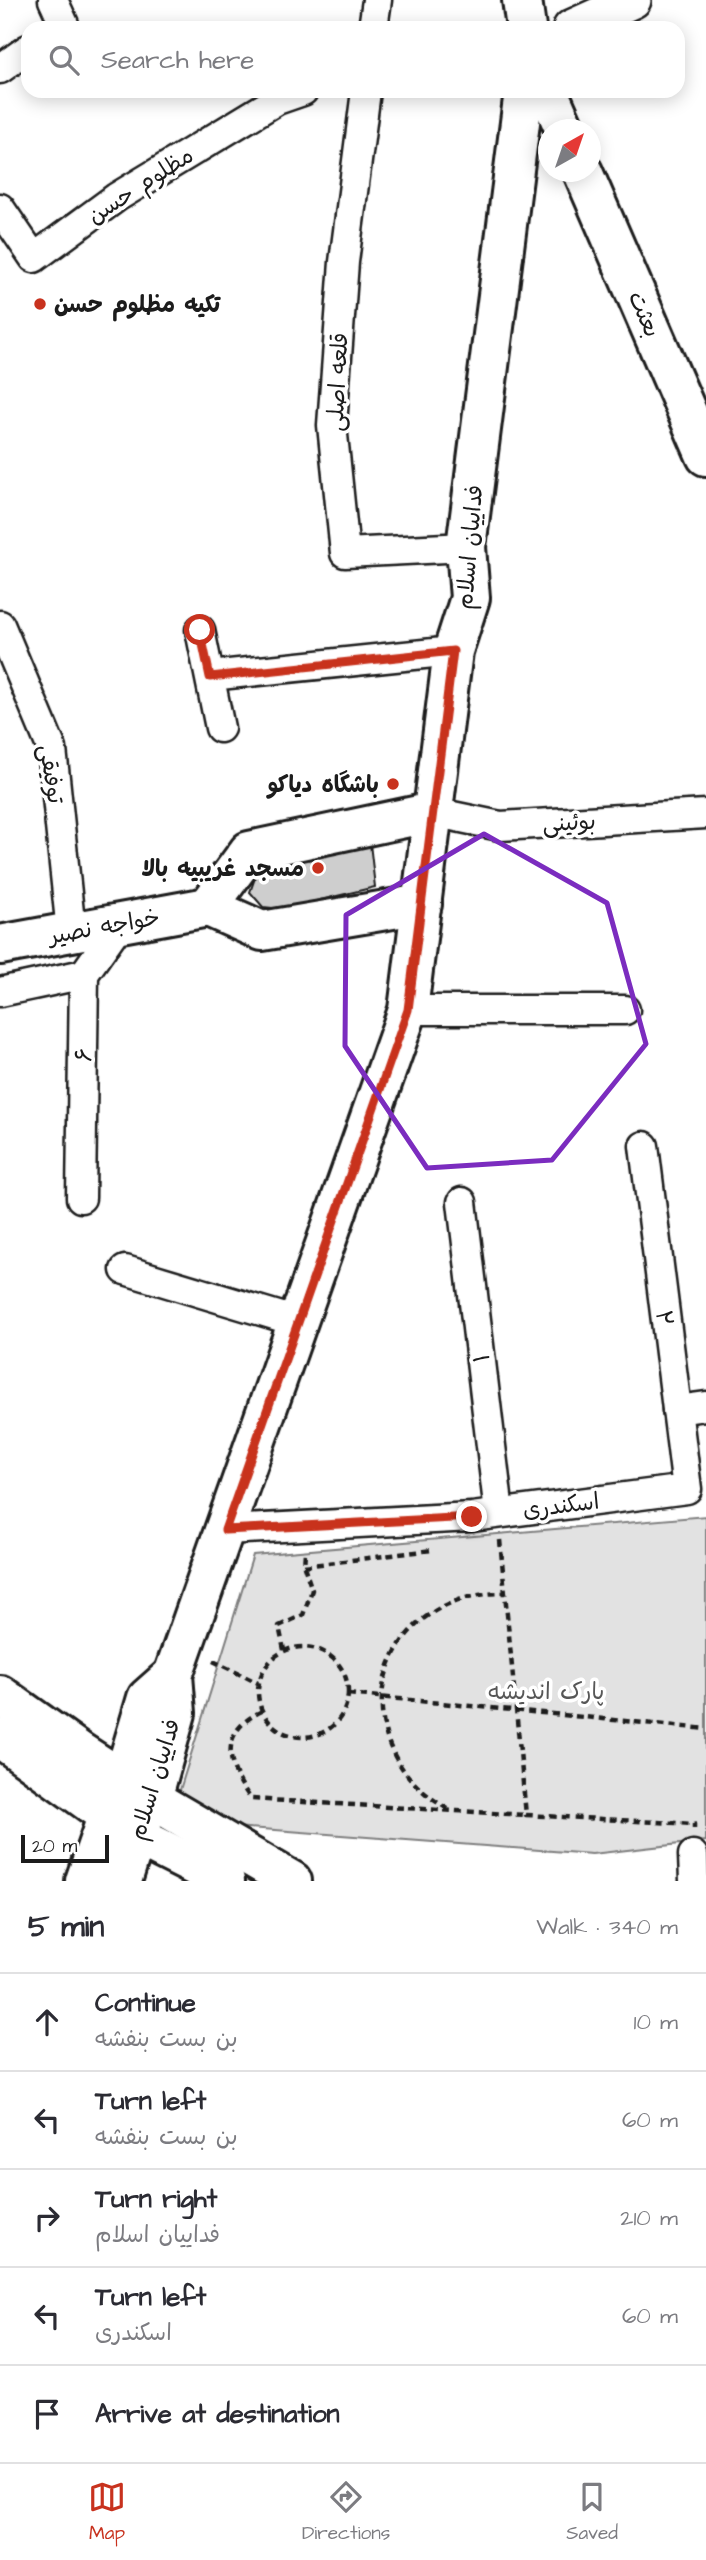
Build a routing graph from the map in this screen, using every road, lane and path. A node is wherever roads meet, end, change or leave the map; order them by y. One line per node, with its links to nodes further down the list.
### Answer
1 (54, 0): 5 (street)
2 (377, 0): 6 (street)
3 (522, 0): 7 (main road)
4 (633, 0): 8 (street)
5 (63, 21)
6 (374, 21)
7 (525, 21)
8 (586, 21)
9 (21, 54): 10 (street)
10 (0, 69)
11 (283, 98): 17 (street, مظلوم حسن)
12 (365, 98): 19 (street, قلعه اصلی)
13 (523, 98): 19 (main road, فداییان اسلام)
14 (551, 98): 15 (main road)
15 (560, 119)
16 (587, 182): 18 (main road, بعثت)
17 (0, 208)
18 (706, 456)
19 (466, 547): 22 (main road, فداییان اسلام)
20 (0, 625): 30 (street, توفیقی)
21 (200, 630): 23 (street)
22 (453, 651): 23 (street); 25 (main road, فداییان اسلام)
23 (210, 677): 24 (street)
24 (220, 728)
25 (433, 812): 26 (street, بوئینی); 27 (main road, فداییان اسلام); 28 (main road)
26 (706, 814)
27 (422, 904): 28 (main road); 34 (main road, فداییان اسلام)
28 (208, 907): 29 (main road, خواجه نصیر)
29 (120, 923): 30 (main road, خواجه نصیر); 32 (street)
30 (71, 932): 31 (main road, خواجه نصیر)
31 (0, 945)
32 (83, 974): 33 (street); 37 (street, ۶)
33 (0, 992)
34 (408, 1010): 35 (street); 40 (main road, فداییان اسلام)
35 (625, 1010)
36 (644, 1146): 42 (street, ۲)
37 (81, 1198)
38 (462, 1202): 44 (street, ۱)
39 (125, 1270): 40 (street)
40 (298, 1322): 46 (main road, فداییان اسلام)
41 (706, 1406): 42 (street)
42 (677, 1410): 43 (street, ۲)
43 (687, 1489): 44 (street, اسکندری)
44 (499, 1513): 45 (street, اسکندری); 47 (path)
45 (306, 1526): 46 (street, اسکندری); 48 (path)
46 (225, 1530): 49 (main road, فداییان اسلام)
47 (505, 1593): 53 (path); 54 (path)
48 (284, 1650): 50 (path); 51 (path)
49 (178, 1661): 50 (path); 58 (main road, فداییان اسلام)
50 (258, 1683): 55 (path)
51 (348, 1694): 53 (path); 55 (path)
52 (0, 1695): 58 (main road)
53 (382, 1697): 54 (path); 59 (path)
54 (516, 1711): 56 (path); 60 (path)
55 (262, 1712): 59 (path)
56 (706, 1729)
57 (0, 1738): 61 (main road)
58 (138, 1789): 61 (main road, فداییان اسلام); 66 (main road)
59 (451, 1810): 60 (path)
60 (526, 1815): 62 (path)
61 (121, 1826): 63 (main road, فداییان اسلام); 64 (main road, فداییان اسلام); 65 (main road)
62 (693, 1868)
63 (85, 1881)
64 (122, 1881)
65 (225, 1881)
66 (292, 1881)

